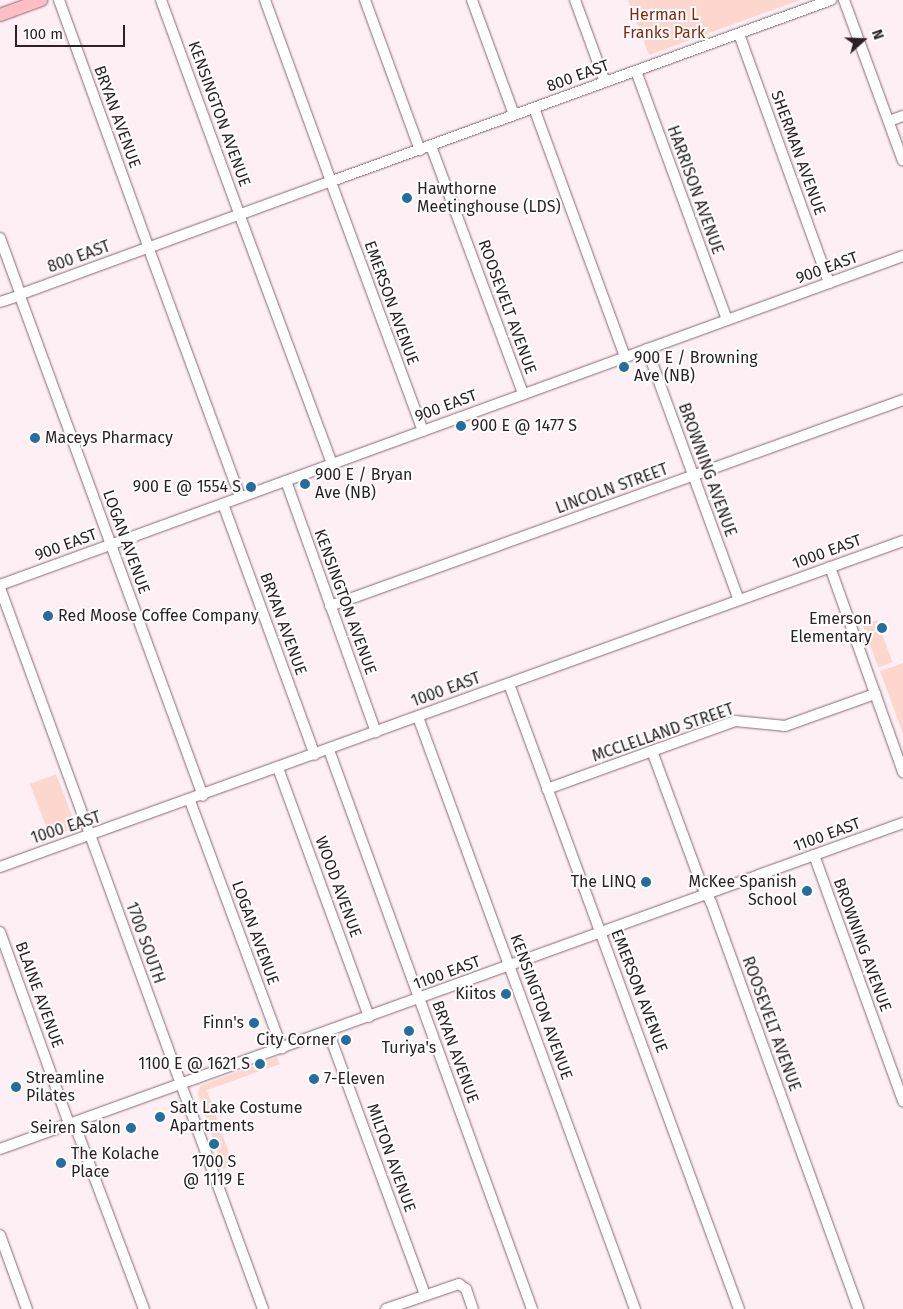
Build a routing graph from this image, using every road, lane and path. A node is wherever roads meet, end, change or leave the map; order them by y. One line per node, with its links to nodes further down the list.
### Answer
1 (41, 0): 10 (main road)
2 (58, 0): 24 (street, BRYAN AVENUE)
3 (161, 0): 22 (street, KENSINGTON AVENUE)
4 (265, 0): 21 (street, EMERSON AVENUE)
5 (366, 0): 19 (street)
6 (472, 0): 15 (street)
7 (575, 0): 13 (street)
8 (831, 0): 11 (street, 800 EAST)
9 (844, 0): 17 (street)
10 (0, 15)
11 (739, 34): 12 (street, 800 EAST); 26 (street, SHERMAN AVENUE)
12 (636, 71): 13 (street, 800 EAST); 29 (street, HARRISON AVENUE)
13 (605, 82): 14 (street, 800 EAST)
14 (534, 108): 15 (street, 800 EAST); 31 (street)
15 (514, 115): 18 (street, 800 EAST)
16 (903, 116): 17 (street)
17 (888, 121): 20 (street)
18 (431, 146): 19 (street, 800 EAST); 32 (street, ROOSEVELT AVENUE)
19 (420, 150): 21 (street, 800 EAST)
20 (903, 161)
21 (331, 181): 22 (street, 800 EAST); 34 (street, EMERSON AVENUE)
22 (239, 214): 24 (street, 800 EAST); 35 (street, KENSINGTON AVENUE)
23 (0, 238): 27 (street, LOGAN AVENUE)
24 (149, 248): 27 (street, 800 EAST); 38 (street, BRYAN AVENUE)
25 (903, 256): 26 (street, 900 EAST)
26 (830, 283): 29 (street, 900 EAST)
27 (20, 295): 28 (street, 800 EAST); 41 (street, LOGAN AVENUE)
28 (0, 302)
29 (727, 320): 30 (street, 900 EAST)
30 (647, 349): 31 (street, 900 EAST); 36 (street, BROWNING AVENUE)
31 (625, 357): 32 (street, 900 EAST)
32 (523, 394): 34 (street, 900 EAST)
33 (903, 400): 36 (street, LINCOLN STREET)
34 (422, 431): 35 (street, 900 EAST)
35 (332, 464): 37 (street, 900 EAST)
36 (693, 475): 44 (street, BROWNING AVENUE); 45 (street, LINCOLN STREET)
37 (286, 481): 38 (street, 900 EAST); 45 (street, KENSINGTON AVENUE)
38 (240, 498): 39 (street, 900 EAST)
39 (222, 504): 41 (street, 900 EAST); 52 (street, BRYAN AVENUE)
40 (903, 541): 42 (street, 1000 EAST)
41 (111, 545): 43 (street, 900 EAST); 56 (street, LOGAN AVENUE)
42 (830, 567): 44 (street, 1000 EAST); 47 (street)
43 (0, 586): 59 (street, 1700 SOUTH)
44 (739, 600): 46 (street, 1000 EAST)
45 (330, 606): 49 (street, KENSINGTON AVENUE)
46 (509, 684): 48 (street, 1000 EAST); 55 (street, EMERSON AVENUE)
47 (875, 694): 51 (street, MCCLELLAND STREET); 54 (street)
48 (418, 717): 49 (street, 1000 EAST); 65 (street, KENSINGTON AVENUE)
49 (376, 732): 50 (street, 1000 EAST)
50 (329, 750): 52 (street, 1000 EAST); 66 (street, BRYAN AVENUE)
51 (652, 751): 55 (street, MCCLELLAND STREET); 62 (street, ROOSEVELT AVENUE)
52 (315, 755): 53 (street, 1000 EAST)
53 (278, 768): 56 (street, 1000 EAST); 67 (street, WOOD AVENUE)
54 (903, 772)
55 (547, 789): 64 (street, EMERSON AVENUE)
56 (203, 796): 57 (street, 1000 EAST)
57 (190, 801): 59 (street, 1000 EAST); 69 (street, LOGAN AVENUE)
58 (903, 823): 60 (street, 1100 EAST)
59 (90, 836): 61 (street, 1000 EAST); 70 (street, 1700 SOUTH)
60 (814, 856): 62 (street, 1100 EAST); 71 (street, BROWNING AVENUE)
61 (0, 867)
62 (707, 894): 64 (street, 1100 EAST); 84 (street, ROOSEVELT AVENUE)
63 (0, 932): 72 (street, BLAINE AVENUE)
64 (601, 932): 65 (street, 1100 EAST); 83 (street, EMERSON AVENUE)
65 (510, 966): 66 (street, 1100 EAST); 82 (street, KENSINGTON AVENUE)
66 (419, 998): 67 (street, 1100 EAST); 81 (street, BRYAN AVENUE)
67 (369, 1017): 68 (street, 1100 EAST)
68 (328, 1031): 69 (street, 1100 EAST); 75 (street, MILTON AVENUE)
69 (282, 1048): 70 (street, 1100 EAST)
70 (181, 1084): 72 (street, 1100 EAST); 78 (street, 1700 SOUTH)
71 (903, 1100)
72 (72, 1123): 73 (street, 1100 EAST); 77 (street, BLAINE AVENUE)
73 (0, 1149)
74 (0, 1235): 76 (street)
75 (425, 1295): 79 (street); 80 (street)
76 (27, 1309)
77 (144, 1309)
78 (263, 1309)
79 (386, 1309)
80 (473, 1309)
81 (532, 1309)
82 (635, 1309)
83 (739, 1309)
84 (858, 1309)

